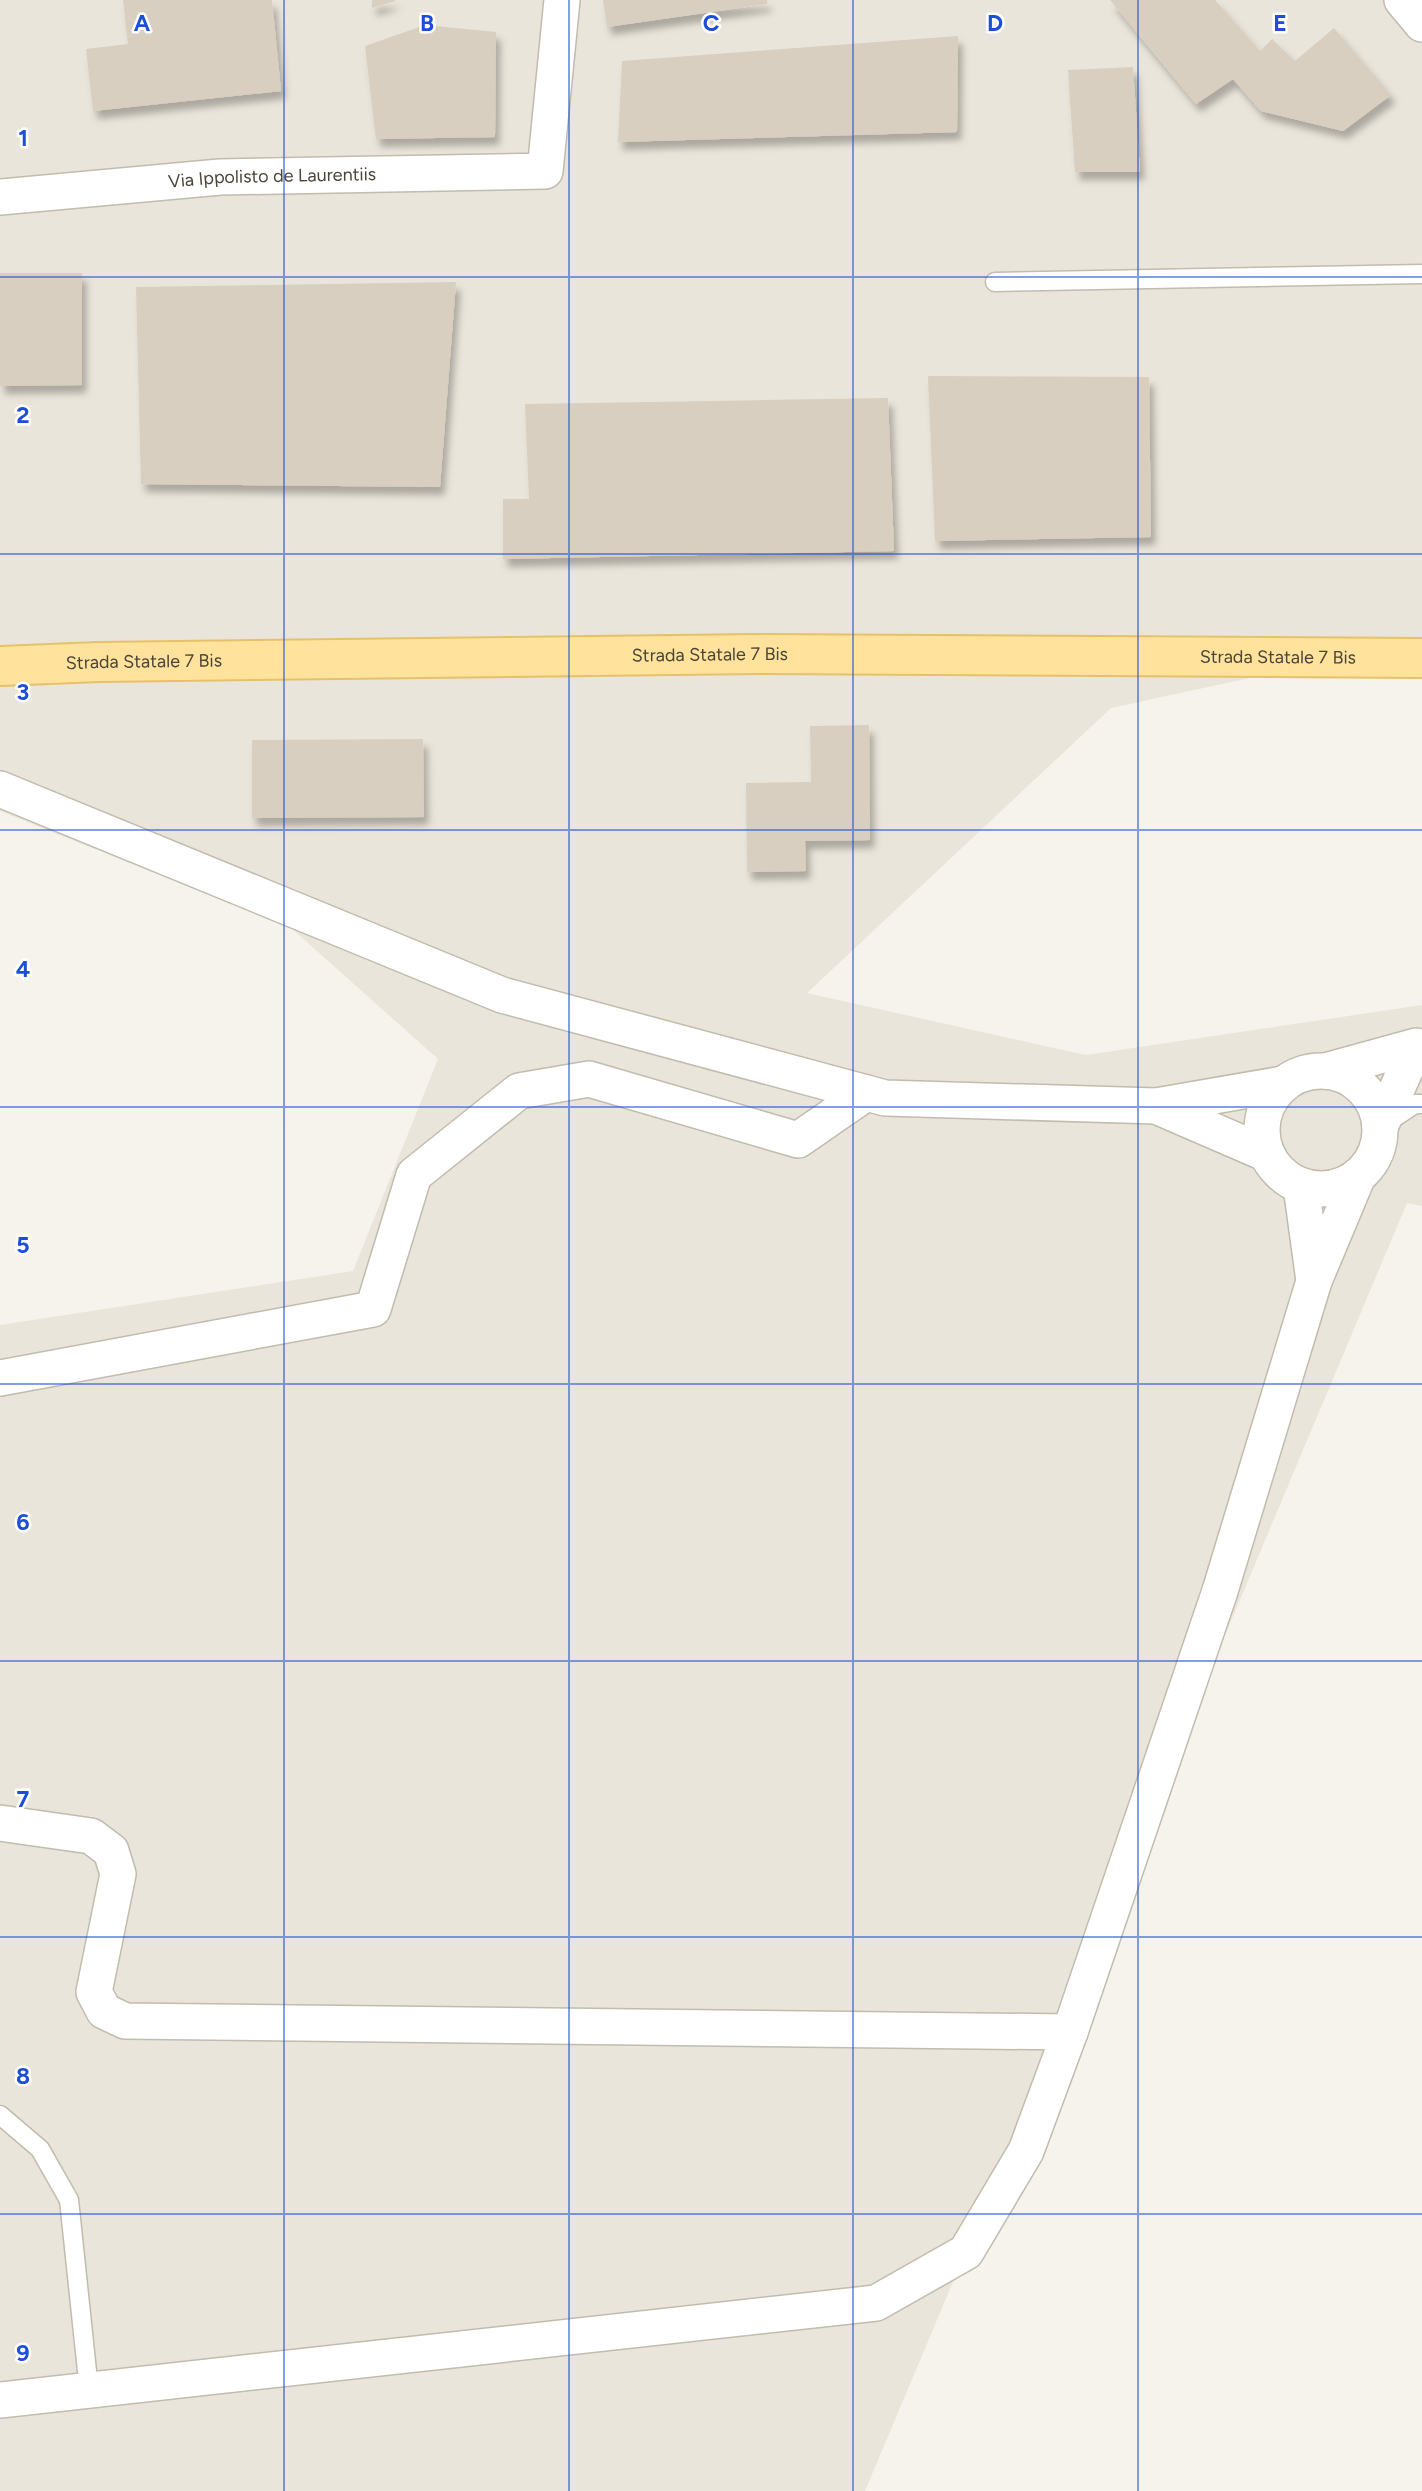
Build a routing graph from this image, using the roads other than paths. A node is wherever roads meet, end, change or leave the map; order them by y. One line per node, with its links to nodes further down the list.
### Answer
1 (562, 0): 4 (street, Via Ippolisto de Laurentiis)
2 (1402, 0): 3 (street)
3 (1422, 24)
4 (0, 197)
5 (1422, 274): 6 (lane)
6 (995, 282)
7 (1422, 658): 8 (main road, Strada Statale 7 Bis)
8 (0, 666)
9 (0, 789): 13 (street)
10 (1419, 1044): 11 (street); 16 (street)
11 (1325, 1071): 12 (street); 16 (street)
12 (1283, 1084): 15 (street); 17 (street)
13 (866, 1093): 15 (street); 21 (street)
14 (1422, 1104): 16 (lane)
15 (1156, 1106): 17 (street)
16 (1380, 1127): 18 (street)
17 (1267, 1154): 19 (street)
18 (1358, 1176): 19 (street); 20 (street)
19 (1301, 1186): 20 (street)
20 (1314, 1281): 23 (street)
21 (0, 1378)
22 (0, 1823): 23 (street)
23 (1070, 2032): 25 (street)
24 (0, 2115): 25 (lane)
25 (89, 2390): 26 (street)
26 (0, 2400)

